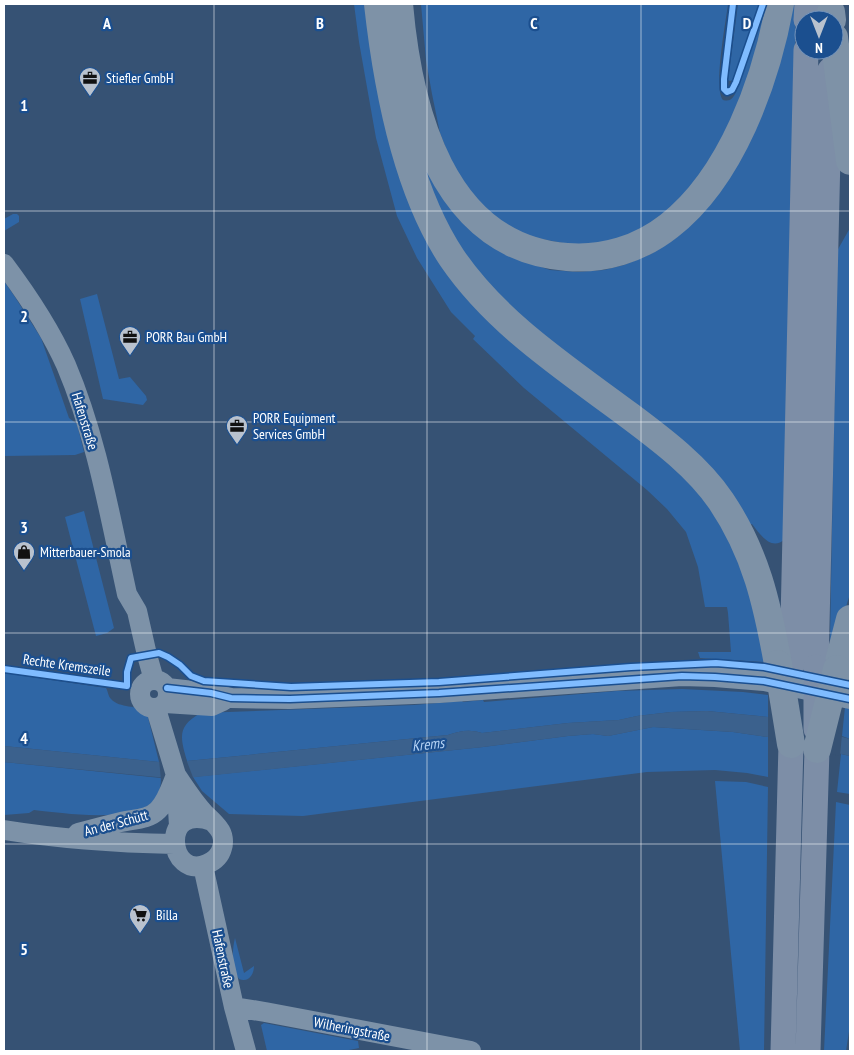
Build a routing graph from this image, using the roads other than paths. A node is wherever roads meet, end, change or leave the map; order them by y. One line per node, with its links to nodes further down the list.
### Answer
1 (378, 4): 10 (highway)
2 (399, 4): 3 (highway)
3 (780, 4)
4 (806, 60): 10 (main road)
5 (830, 60): 10 (main road)
6 (832, 60): 7 (highway)
7 (850, 162)
8 (4, 264): 11 (street, Hafenstraße)
9 (850, 619): 10 (highway)
10 (806, 666): 13 (highway, bridge); 13 (highway, bridge)
11 (157, 697): 12 (street); 14 (street, Hafenstraße)
12 (850, 699)
13 (804, 746): 23 (main road); 24 (main road)
14 (176, 775): 15 (street, Hafenstraße); 16 (street, Hafenstraße); 18 (street, An der Schütt)
15 (208, 817): 16 (street); 19 (street, Hafenstraße)
16 (177, 828): 18 (street, An der Schütt); 19 (street)
17 (4, 830): 18 (street, An der Schütt)
18 (64, 837)
19 (203, 866): 20 (street, Hafenstraße)
20 (234, 1007): 21 (street, Hafenstraße); 22 (street, Wilheringstraße)
21 (246, 1051)
22 (471, 1051)
23 (783, 1051)
24 (808, 1051)

